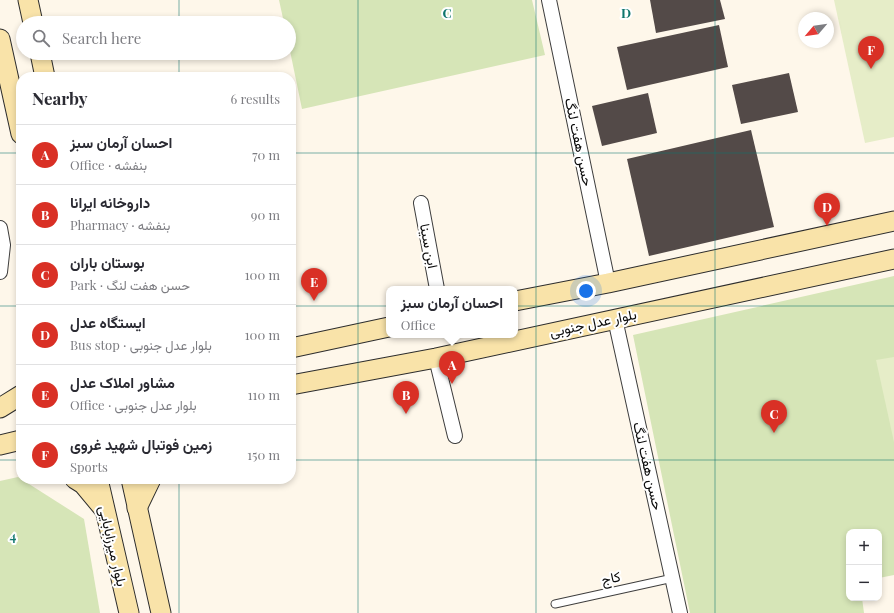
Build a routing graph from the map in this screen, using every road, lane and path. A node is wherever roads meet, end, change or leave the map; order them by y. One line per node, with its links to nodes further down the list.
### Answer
1 (28, 0): 3 (main road)
2 (549, 0): 13 (street, حسن هفت لنگ)
3 (31, 16)
4 (0, 39): 7 (main road)
5 (41, 60): 6 (main road)
6 (44, 72)
7 (16, 111)
8 (421, 203): 14 (street, ابن سینا)
9 (894, 221): 13 (main road)
10 (0, 228): 12 (street)
11 (894, 259): 16 (main road, بلوار عدل جنوبی)
12 (0, 272)
13 (608, 283): 15 (main road)
14 (436, 286)
15 (518, 301)
16 (615, 319): 19 (main road, بلوار عدل جنوبی); 31 (street, حسن هفت لنگ)
17 (386, 328): 18 (main road)
18 (296, 347)
19 (436, 358): 20 (main road, بلوار عدل جنوبی); 24 (street)
20 (296, 384)
21 (16, 399): 23 (main road)
22 (16, 407): 23 (main road)
23 (0, 410)
24 (454, 436)
25 (83, 484): 30 (main road)
26 (99, 484): 30 (main road, بلوار میرزابابایی)
27 (132, 484): 29 (main road)
28 (149, 484): 29 (main road)
29 (137, 508): 34 (main road)
30 (106, 512): 33 (main road, بلوار میرزابابایی)
31 (673, 578): 32 (lane, کاج); 35 (street, حسن هفت لنگ)
32 (555, 604)
33 (128, 613)
34 (161, 613)
35 (680, 613)

